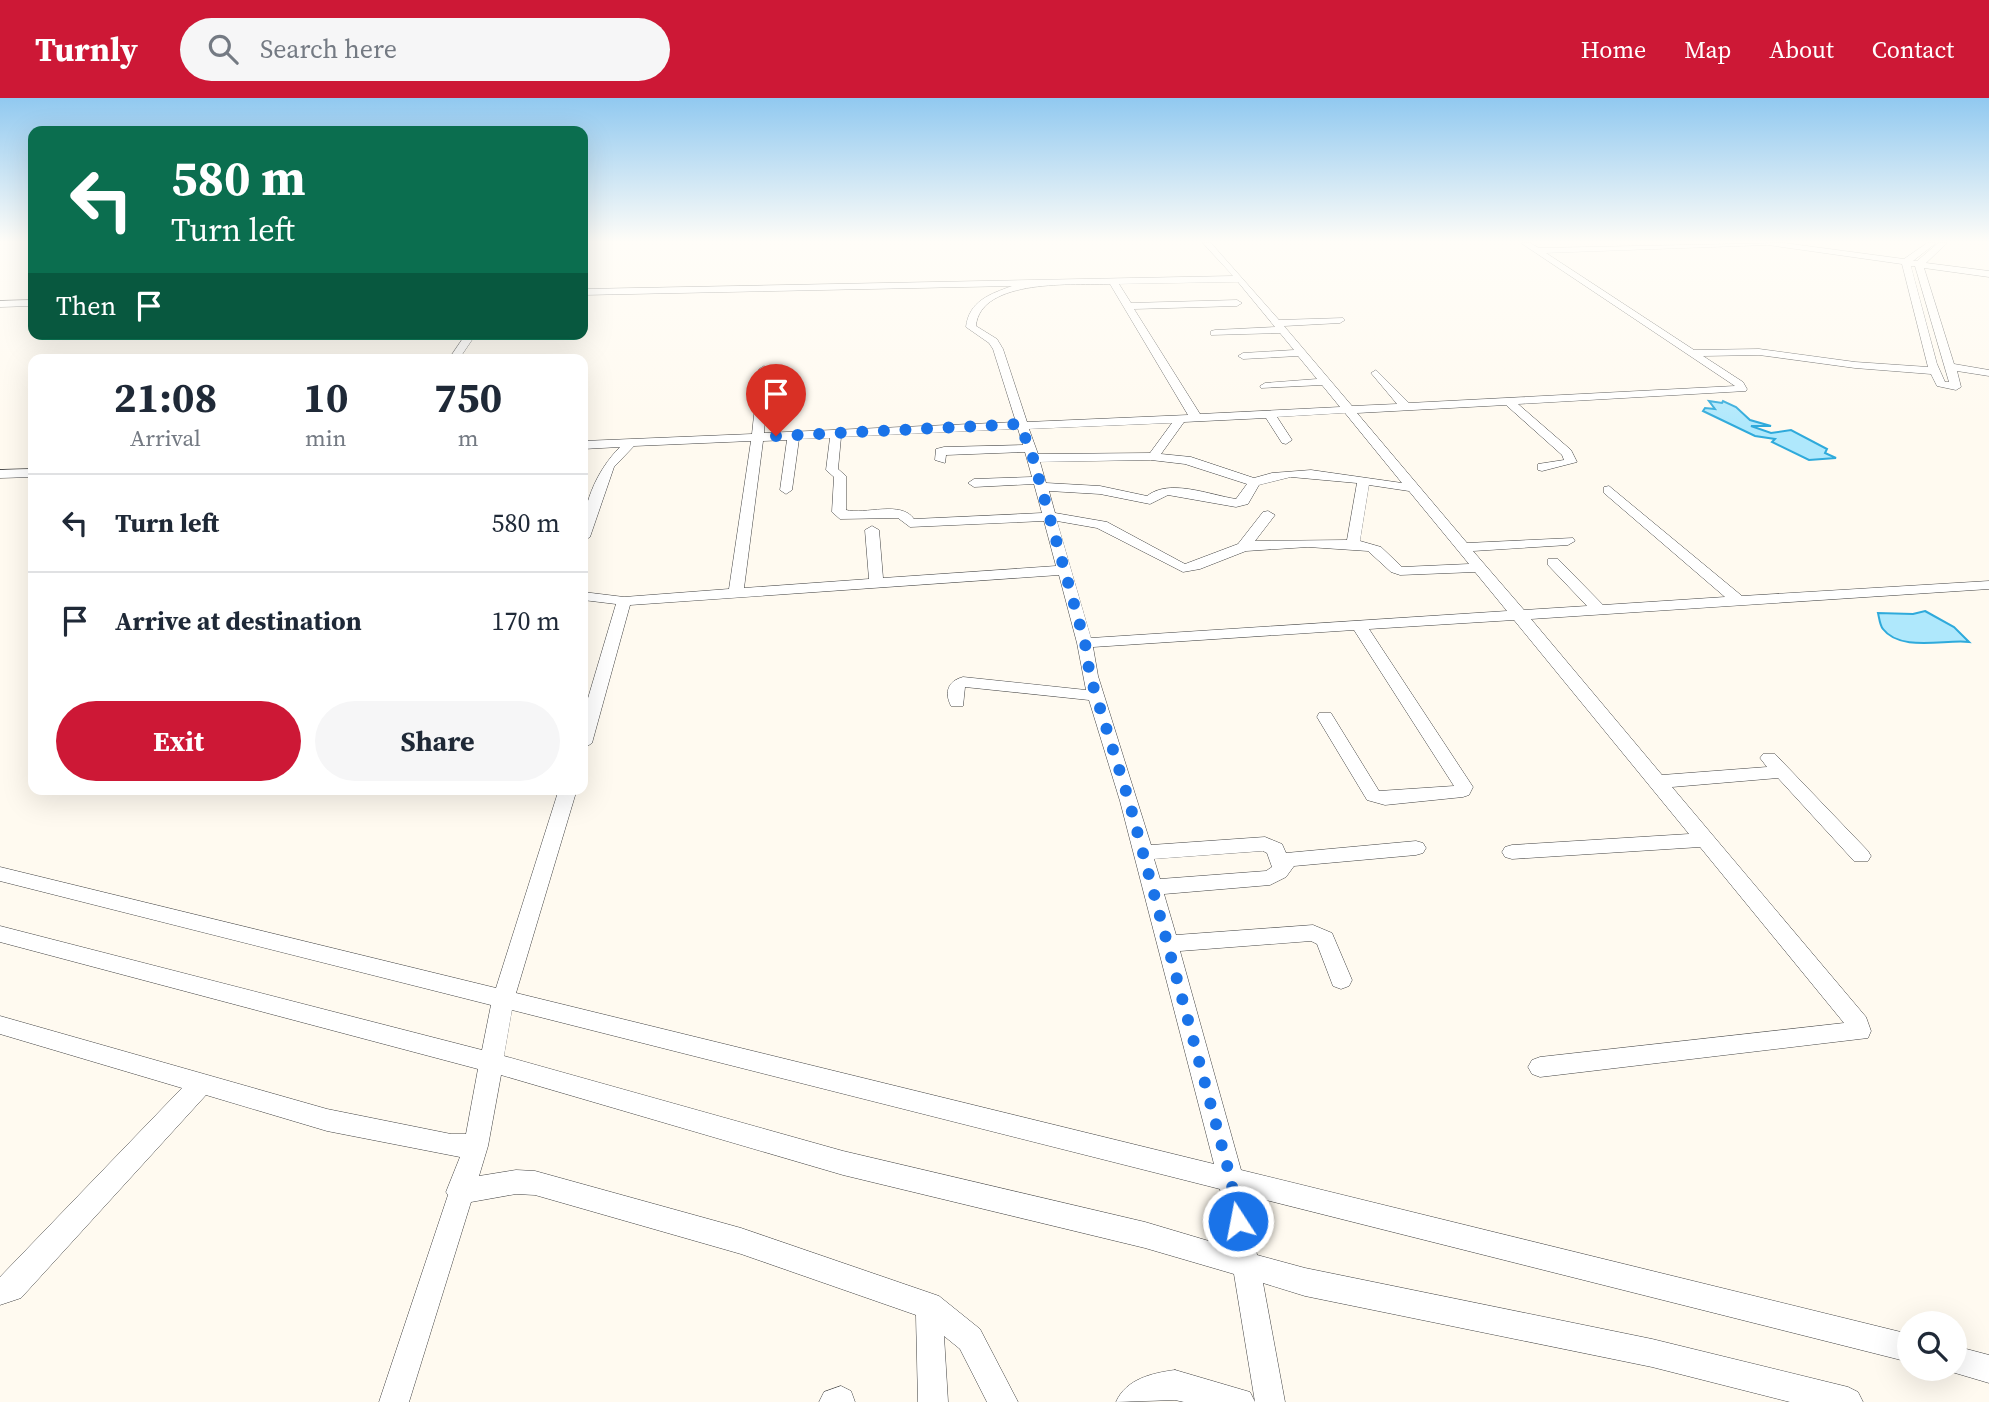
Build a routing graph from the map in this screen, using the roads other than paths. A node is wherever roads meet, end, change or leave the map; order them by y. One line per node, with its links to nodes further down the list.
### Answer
1 (981, 304): 27 (street)
2 (1206, 304): 7 (street)
3 (1260, 304): 9 (street)
4 (1617, 304): 12 (street)
5 (1917, 304): 16 (street)
6 (1931, 304): 14 (street)
7 (1128, 306): 26 (street)
8 (1340, 320): 9 (street)
9 (1279, 327): 10 (street); 11 (street)
10 (1215, 333)
11 (1300, 353): 13 (street); 19 (street)
12 (1691, 353): 16 (street); 21 (street)
13 (1243, 356)
14 (1951, 367): 16 (street); 18 (street)
15 (764, 369): 30 (street)
16 (1935, 371)
17 (1376, 373): 22 (street)
18 (1989, 373)
19 (1324, 383): 20 (street); 23 (street)
20 (1265, 386)
21 (1508, 401): 22 (street); 37 (street)
22 (1405, 406): 23 (street)
23 (1346, 408): 24 (street); 44 (street)
24 (1269, 413): 26 (street); 31 (street)
25 (1181, 418): 26 (street); 27 (street); 35 (street)
26 (1196, 418)
27 (1020, 424): 28 (street); 34 (street)
28 (836, 433): 29 (street); 48 (street)
29 (794, 435): 30 (street); 45 (street)
30 (758, 436): 32 (street); 60 (street)
31 (1286, 440)
32 (631, 443): 33 (street); 49 (street)
33 (588, 445)
34 (1031, 453): 35 (street); 36 (street); 43 (street)
35 (1153, 457): 40 (street)
36 (941, 460)
37 (1542, 467)
38 (28, 473): 39 (street)
39 (0, 474)
40 (1254, 482): 41 (street); 43 (street)
41 (1363, 482): 44 (street); 52 (street)
42 (974, 483): 43 (street)
43 (1040, 484): 48 (street)
44 (1412, 488): 54 (street)
45 (786, 490)
46 (1609, 490): 62 (street)
47 (1268, 515): 53 (street)
48 (1049, 517): 53 (street); 57 (street)
49 (588, 523)
50 (872, 530): 58 (street)
51 (1568, 541): 54 (street)
52 (1353, 544): 53 (street); 56 (street)
53 (1243, 547)
54 (1462, 547): 56 (street)
55 (1553, 562): 64 (street)
56 (1480, 568): 65 (street)
57 (1063, 570): 58 (street); 67 (street)
58 (876, 583): 60 (street)
59 (1989, 585): 62 (street)
60 (736, 592): 63 (street)
61 (588, 597): 63 (street)
62 (1737, 600): 64 (street)
63 (624, 601): 71 (street)
64 (1597, 608): 65 (street)
65 (1518, 613): 66 (street); 74 (street)
66 (1359, 626): 67 (street); 70 (street)
67 (1085, 643): 68 (street)
68 (1096, 696): 69 (street); 79 (street)
69 (957, 702)
70 (1325, 717)
71 (588, 726)
72 (1769, 758): 73 (street)
73 (1783, 772): 74 (street); 80 (street)
74 (1656, 782): 76 (street)
75 (566, 795): 87 (street)
76 (1703, 839): 78 (street); 90 (street)
77 (1416, 848): 81 (street)
78 (1512, 852)
79 (1143, 853): 81 (street); 83 (street)
80 (1861, 856)
81 (1281, 866): 83 (street)
82 (0, 874): 87 (street)
83 (1152, 887): 85 (street)
84 (0, 934): 89 (street)
85 (1167, 944): 86 (street); 93 (street)
86 (1341, 979)
87 (503, 999): 89 (street); 93 (street)
88 (0, 1025): 91 (street)
89 (490, 1062): 92 (street); 95 (street)
90 (1540, 1067)
91 (202, 1083): 92 (street); 96 (street)
92 (476, 1146): 94 (street)
93 (1231, 1180): 95 (street); 98 (street)
94 (459, 1192): 97 (street); 101 (street)
95 (1246, 1263): 106 (street); 107 (street)
96 (0, 1292)
97 (929, 1306): 102 (street); 103 (street)
98 (1897, 1345)
99 (1967, 1363): 100 (street)
100 (1989, 1369)
101 (394, 1402)
102 (933, 1402)
103 (1003, 1402)
104 (1131, 1402): 105 (street)
105 (1240, 1402)
106 (1270, 1402)
107 (1848, 1402)

